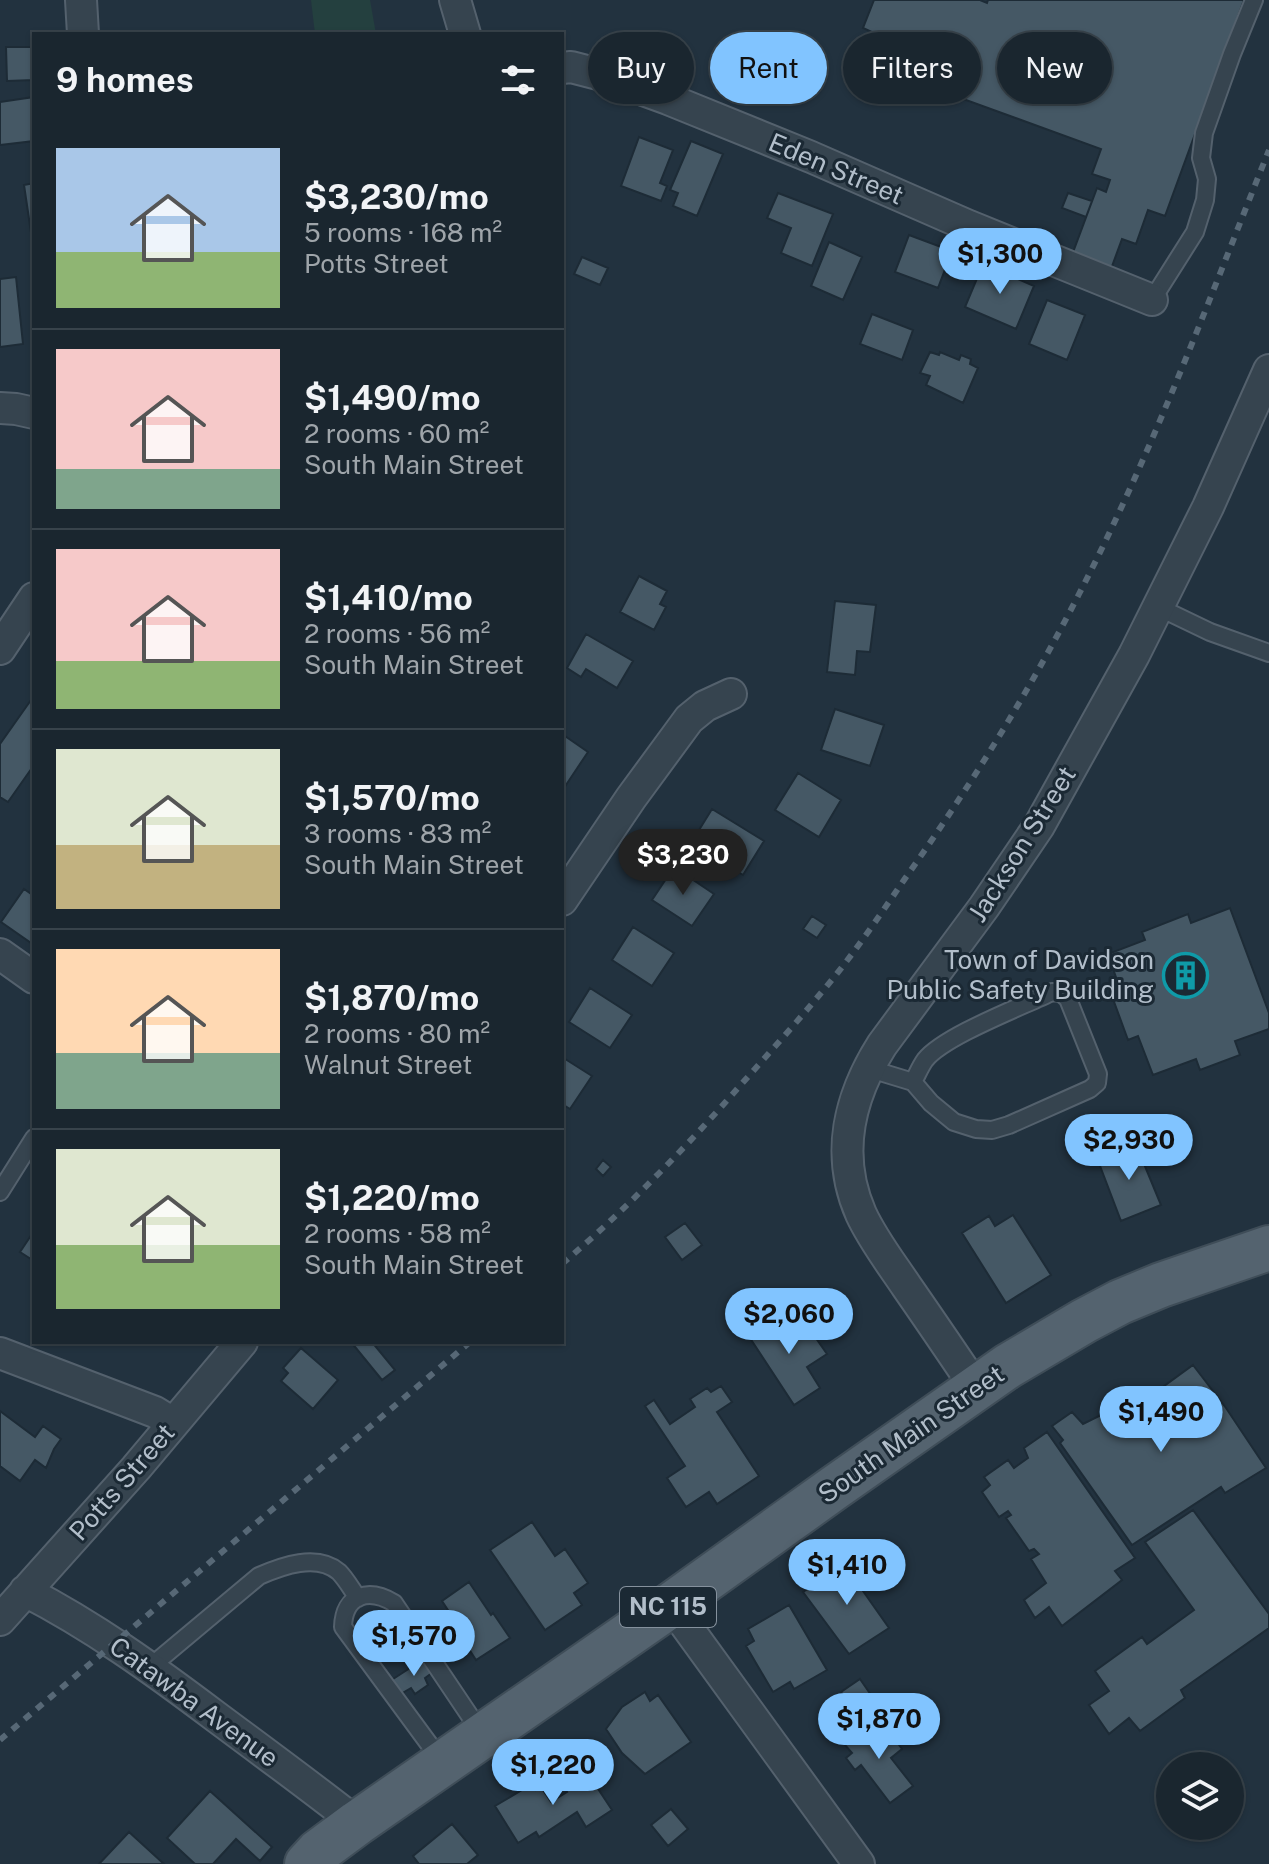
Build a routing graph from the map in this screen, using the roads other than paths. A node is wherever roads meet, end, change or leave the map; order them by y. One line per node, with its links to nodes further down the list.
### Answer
1 (81, 0): 4 (street)
2 (455, 0): 5 (street)
3 (1254, 0): 7 (lane)
4 (83, 32)
5 (464, 32)
6 (564, 68): 7 (street, Eden Street)
7 (1152, 300)
8 (1269, 370): 12 (street, Jackson Street)
9 (0, 408): 10 (street)
10 (32, 413)
11 (32, 601): 13 (street)
12 (1158, 607): 14 (lane); 19 (street, Jackson Street)
13 (0, 649)
14 (1269, 653)
15 (731, 694): 16 (street)
16 (564, 897)
17 (0, 954): 18 (street)
18 (32, 977)
19 (867, 1068): 20 (lane); 26 (street, Jackson Street)
20 (913, 1082): 20 (lane)
21 (32, 1141): 22 (lane)
22 (0, 1192)
23 (1269, 1248): 26 (main road, South Main Street / NC 115)
24 (240, 1344): 27 (street, Potts Street)
25 (0, 1353): 27 (street)
26 (976, 1388): 30 (main road, South Main Street / NC 115)
27 (173, 1423): 28 (street, Potts Street)
28 (25, 1591): 31 (street, Potts Street); 32 (street, Catawba Avenue)
29 (358, 1598): 32 (lane); 33 (lane); 34 (lane)
30 (671, 1605): 33 (main road, South Main Street / NC 115); 37 (street)
31 (0, 1620)
32 (149, 1668): 35 (street, Catawba Avenue)
33 (483, 1735): 34 (main road, South Main Street / NC 115)
34 (443, 1763): 35 (main road, South Main Street / NC 115)
35 (357, 1823): 36 (main road, South Main Street / NC 115)
36 (307, 1864)
37 (859, 1864)

